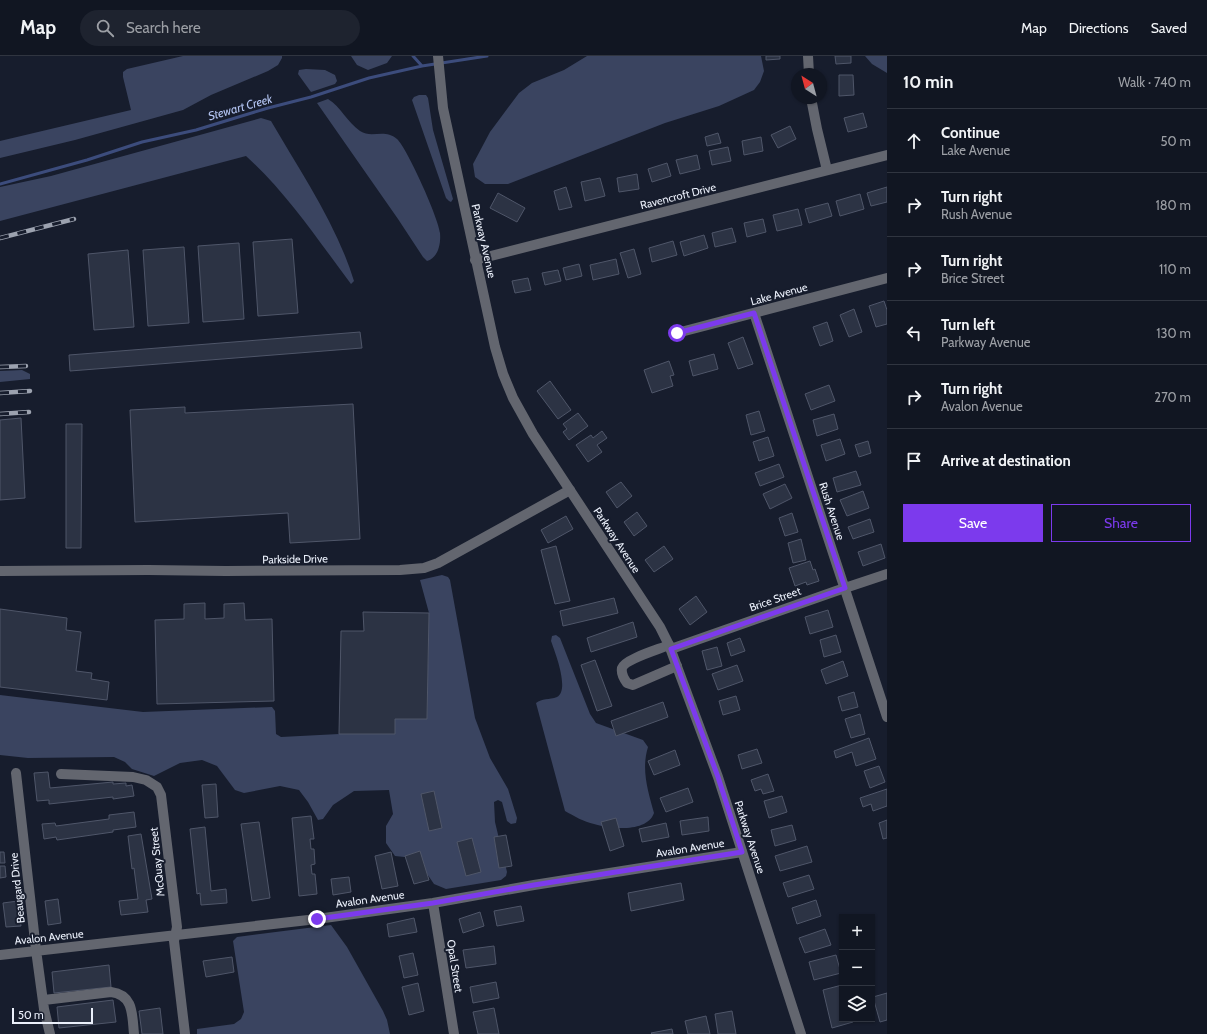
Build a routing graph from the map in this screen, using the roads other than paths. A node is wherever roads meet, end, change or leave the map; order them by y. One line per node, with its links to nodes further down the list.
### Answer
1 (438, 56): 7 (street, Parkway Avenue)
2 (808, 56): 3 (street)
3 (809, 68)
4 (812, 104): 6 (street)
5 (887, 155): 6 (street, Ravencroft Drive)
6 (827, 170): 7 (street, Ravencroft Drive)
7 (475, 260): 11 (street, Parkway Avenue)
8 (887, 278): 9 (street, Lake Avenue)
9 (754, 313): 10 (street, Lake Avenue); 14 (street, Rush Avenue)
10 (677, 333)
11 (570, 490): 12 (street, Parkside Drive); 15 (street, Parkway Avenue)
12 (0, 571)
13 (887, 574): 14 (street, Brice Street)
14 (845, 588): 15 (street, Brice Street); 17 (street, Rush Avenue)
15 (670, 647): 16 (street, Parkway Avenue); 16 (street, Brice Street)
16 (677, 666): 20 (street, Parkway Avenue)
17 (887, 717)
18 (16, 773): 23 (street, Beaugard Drive)
19 (61, 774): 22 (street, McQuay Street)
20 (742, 852): 21 (street, Avalon Avenue); 30 (street, Parkway Avenue)
21 (433, 903): 22 (street, Avalon Avenue); 29 (street, Opal Street)
22 (176, 934): 23 (street, Avalon Avenue); 28 (street, McQuay Street)
23 (36, 950): 24 (street, Avalon Avenue); 25 (street, Beaugard Drive)
24 (0, 955)
25 (44, 1000): 26 (street, Beaugard Drive); 27 (street)
26 (50, 1034)
27 (134, 1034)
28 (185, 1034)
29 (454, 1034)
30 (801, 1034)

